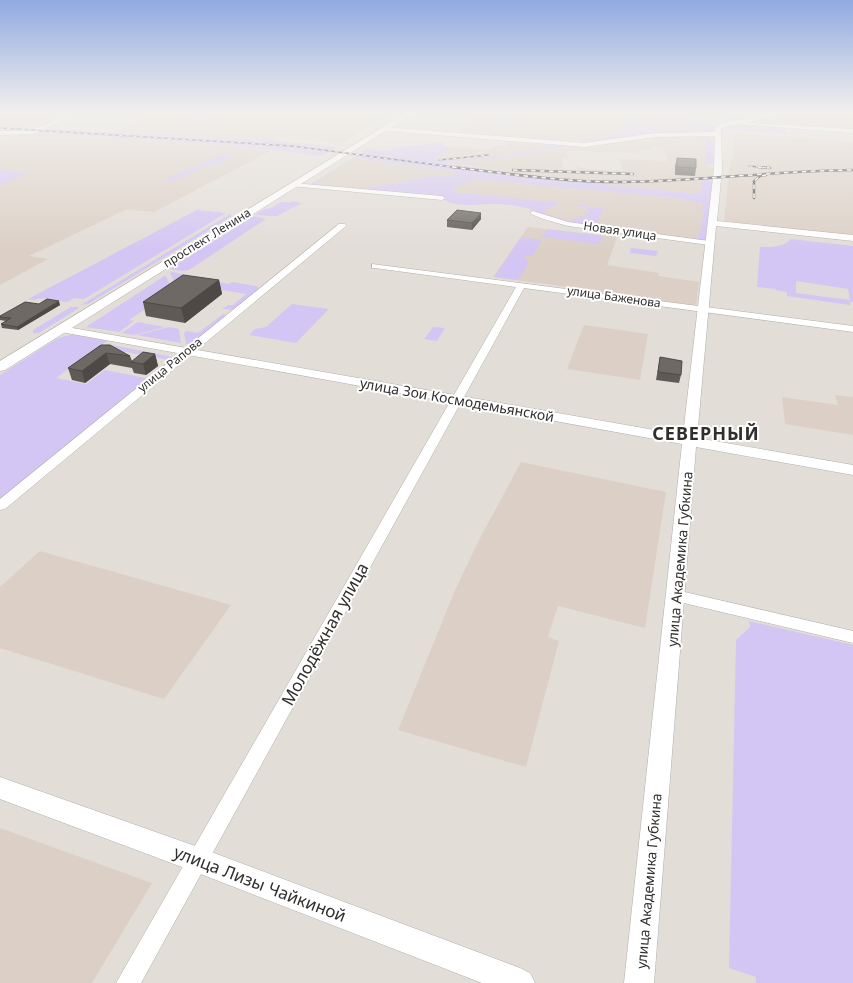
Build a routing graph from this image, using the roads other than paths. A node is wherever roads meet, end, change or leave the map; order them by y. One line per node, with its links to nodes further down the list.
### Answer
1 (340, 157): 3 (main road, проспект Ленина)
2 (718, 157): 6 (street, улица Академика Губкина)
3 (293, 185): 4 (street); 13 (main road, проспект Ленина)
4 (442, 198)
5 (533, 213): 9 (street, Новая улица)
6 (712, 223): 8 (street); 9 (street, улица Академика Губкина)
7 (342, 226): 15 (street, улица Рапова)
8 (853, 238)
9 (709, 243): 12 (street, улица Академика Губкина)
10 (375, 266): 11 (street, улица Баженова)
11 (522, 285): 12 (street, улица Баженова); 17 (street, Молодёжная улица)
12 (703, 309): 14 (street, улица Баженова); 18 (street, улица Академика Губкина)
13 (60, 329): 15 (street, улица Зои Космодемьянской); 16 (main road, проспект Ленина)
14 (853, 329)
15 (187, 351): 17 (street, улица Зои Космодемьянской); 20 (street, улица Рапова)
16 (0, 367)
17 (458, 400): 18 (street, улица Зои Космодемьянской); 24 (street, Молодёжная улица)
18 (691, 441): 19 (street, улица Зои Космодемьянской); 21 (street, улица Академика Губкина)
19 (853, 470)
20 (0, 506)
21 (676, 596): 22 (street); 27 (street, улица Академика Губкина)
22 (853, 637)
23 (0, 788): 24 (street, улица Лизы Чайкиной)
24 (198, 860): 25 (street, Молодёжная улица); 26 (street, улица Лизы Чайкиной)
25 (128, 983)
26 (520, 983)
27 (639, 983)

